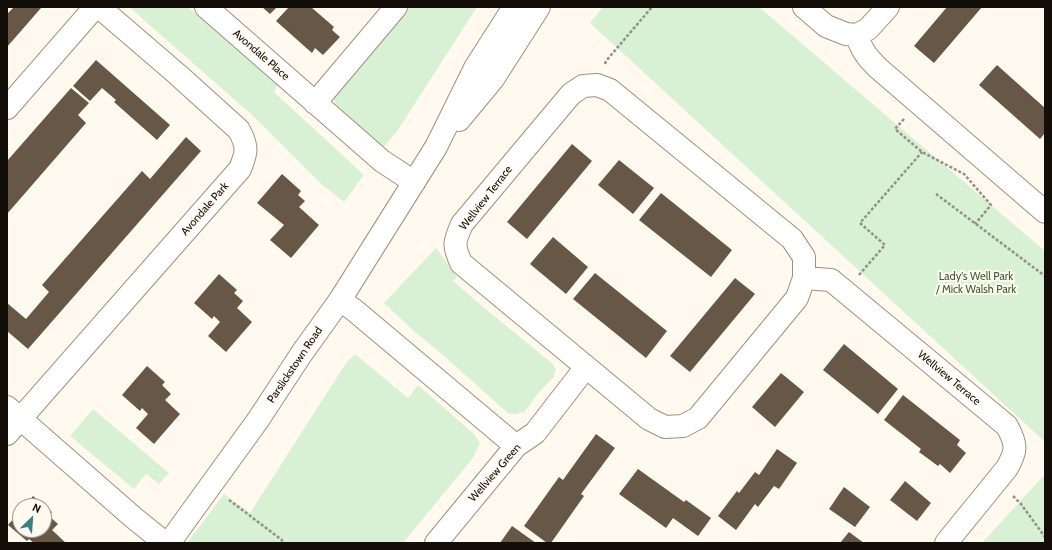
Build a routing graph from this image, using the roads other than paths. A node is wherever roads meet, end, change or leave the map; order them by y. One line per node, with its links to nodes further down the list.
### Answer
1 (95, 7): 11 (street)
2 (100, 7): 18 (street, Avondale Park)
3 (206, 7): 10 (street, Avondale Place)
4 (396, 7): 10 (street)
5 (514, 7): 12 (street)
6 (539, 7): 12 (street)
7 (804, 7): 9 (street)
8 (888, 7): 9 (street)
9 (857, 35): 14 (street)
10 (315, 103): 13 (street, Avondale Place)
11 (7, 108)
12 (436, 147): 13 (street, Parslickstown Road)
13 (414, 182): 16 (street, Parslickstown Road)
14 (1045, 212)
15 (804, 278): 17 (street, Wellview Terrace); 17 (street, Wellview Terrace); 23 (street, Wellview Terrace)
16 (340, 300): 19 (street); 21 (street, Parslickstown Road)
17 (586, 367): 19 (street, Wellview Green)
18 (11, 420): 20 (street, Avondale Park)
19 (516, 446): 22 (street, Wellview Green)
20 (165, 543)
21 (169, 543)
22 (436, 543)
23 (946, 543)

